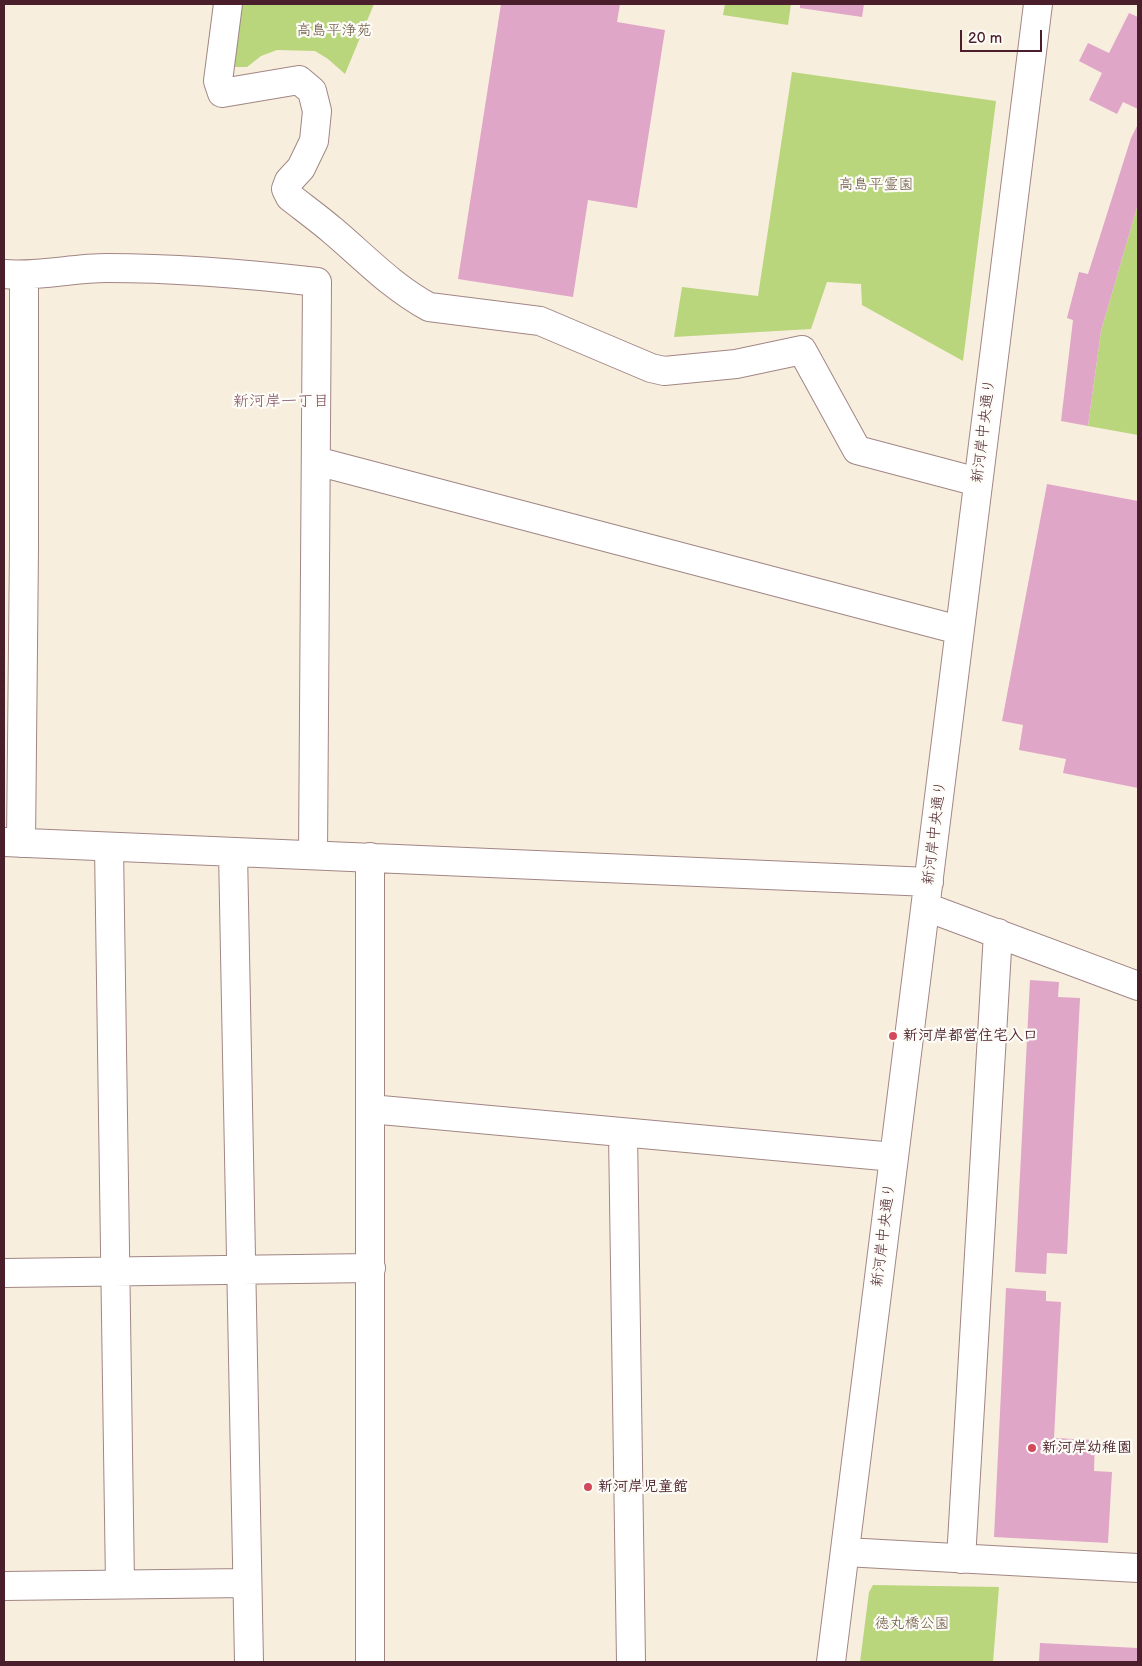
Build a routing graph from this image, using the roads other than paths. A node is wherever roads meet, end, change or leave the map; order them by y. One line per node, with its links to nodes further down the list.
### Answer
1 (228, 4): 5 (street)
2 (1038, 4): 5 (street, 新河岸中央通り)
3 (14, 274): 4 (street); 6 (street)
4 (316, 461): 7 (street); 11 (street)
5 (978, 482): 7 (street, 新河岸中央通り)
6 (14, 548): 8 (street)
7 (959, 630): 13 (street, 新河岸中央通り)
8 (12, 842): 9 (street)
9 (110, 847): 10 (street); 21 (street)
10 (233, 852): 11 (street); 20 (street)
11 (313, 855): 12 (street)
12 (370, 857): 13 (street); 16 (street)
13 (928, 894): 14 (street); 18 (street, 新河岸中央通り)
14 (998, 933): 15 (street); 24 (street)
15 (1138, 986)
16 (370, 1109): 17 (street); 19 (street)
17 (623, 1133): 18 (street); 31 (street)
18 (894, 1157): 23 (street, 新河岸中央通り)
19 (371, 1268): 20 (street); 30 (street)
20 (240, 1270): 21 (street); 26 (street)
21 (115, 1271): 22 (street); 27 (street)
22 (4, 1273)
23 (845, 1552): 24 (street); 32 (street, 新河岸中央通り)
24 (961, 1559): 25 (street)
25 (1138, 1568)
26 (246, 1583): 27 (street); 29 (street)
27 (120, 1584): 28 (street)
28 (4, 1586)
29 (249, 1662)
30 (370, 1662)
31 (631, 1662)
32 (831, 1662)

